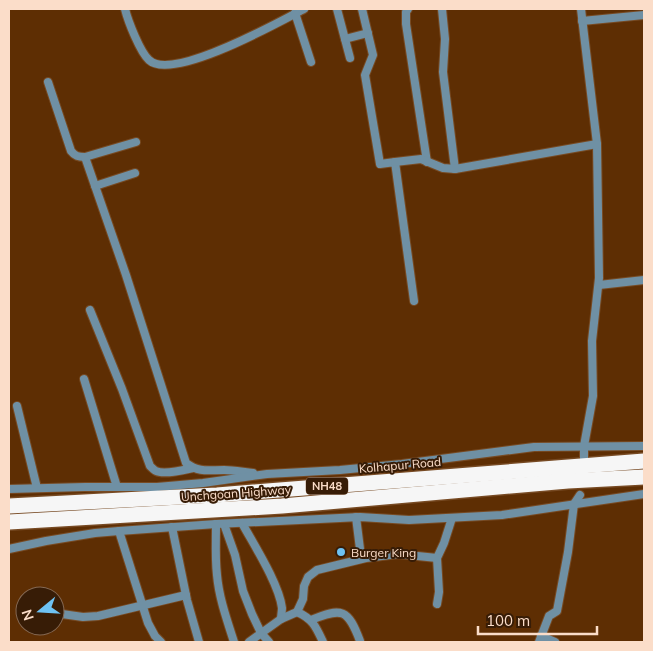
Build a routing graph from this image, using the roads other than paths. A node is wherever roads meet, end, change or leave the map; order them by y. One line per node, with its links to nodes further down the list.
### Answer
1 (124, 9): 8 (street)
2 (304, 9): 8 (street)
3 (337, 9): 12 (street)
4 (362, 9): 11 (street)
5 (408, 9): 20 (street)
6 (442, 9): 21 (street)
7 (581, 9): 10 (street)
8 (296, 13): 14 (street)
9 (644, 15): 10 (street)
10 (582, 21): 17 (street)
11 (368, 33): 12 (street); 19 (street)
12 (345, 39): 13 (street)
13 (350, 58)
14 (310, 62)
15 (48, 82): 18 (street)
16 (136, 142): 18 (street)
17 (597, 144): 21 (street); 25 (street)
18 (85, 157): 23 (street)
19 (395, 162): 20 (street); 26 (street)
20 (427, 162): 21 (street)
21 (454, 169)
22 (135, 174): 23 (street)
23 (95, 186): 34 (street)
24 (644, 280): 25 (street)
25 (598, 285): 30 (street)
26 (414, 301)
27 (90, 310): 34 (street)
28 (84, 379): 37 (street)
29 (17, 406): 38 (street)
30 (584, 446): 31 (street); 33 (street); 35 (street)
31 (644, 446)
32 (644, 461): 43 (highway, Kolhapur Road / NH48)
33 (584, 462)
34 (193, 468): 35 (street)
35 (267, 474): 37 (street)
36 (644, 477): 46 (highway, Unchgoan Highway / NH48)
37 (117, 487): 38 (street)
38 (37, 488): 39 (street)
39 (9, 489)
40 (644, 494): 42 (street)
41 (580, 495): 42 (street)
42 (574, 504): 45 (street); 63 (street)
43 (9, 506)
44 (356, 517): 45 (street); 47 (street); 53 (street)
45 (452, 518): 54 (street)
46 (9, 522)
47 (242, 523): 49 (street); 60 (street)
48 (216, 524): 49 (street); 50 (street); 67 (street)
49 (224, 524): 62 (street)
50 (172, 527): 51 (street); 55 (street)
51 (119, 531): 52 (street); 57 (street)
52 (9, 549)
53 (360, 549)
54 (436, 558): 56 (street); 58 (street)
55 (186, 595): 57 (street); 66 (street)
56 (437, 604)
57 (142, 606): 59 (street); 65 (street)
58 (297, 612): 60 (street); 61 (street)
59 (65, 614)
60 (281, 619): 62 (street)
61 (311, 620): 64 (street); 70 (street)
62 (260, 633): 68 (street); 69 (street)
63 (540, 639): 71 (street)
64 (360, 641)
65 (161, 642)
66 (199, 642)
67 (234, 642)
68 (249, 642)
69 (269, 642)
70 (323, 642)
71 (554, 642)

